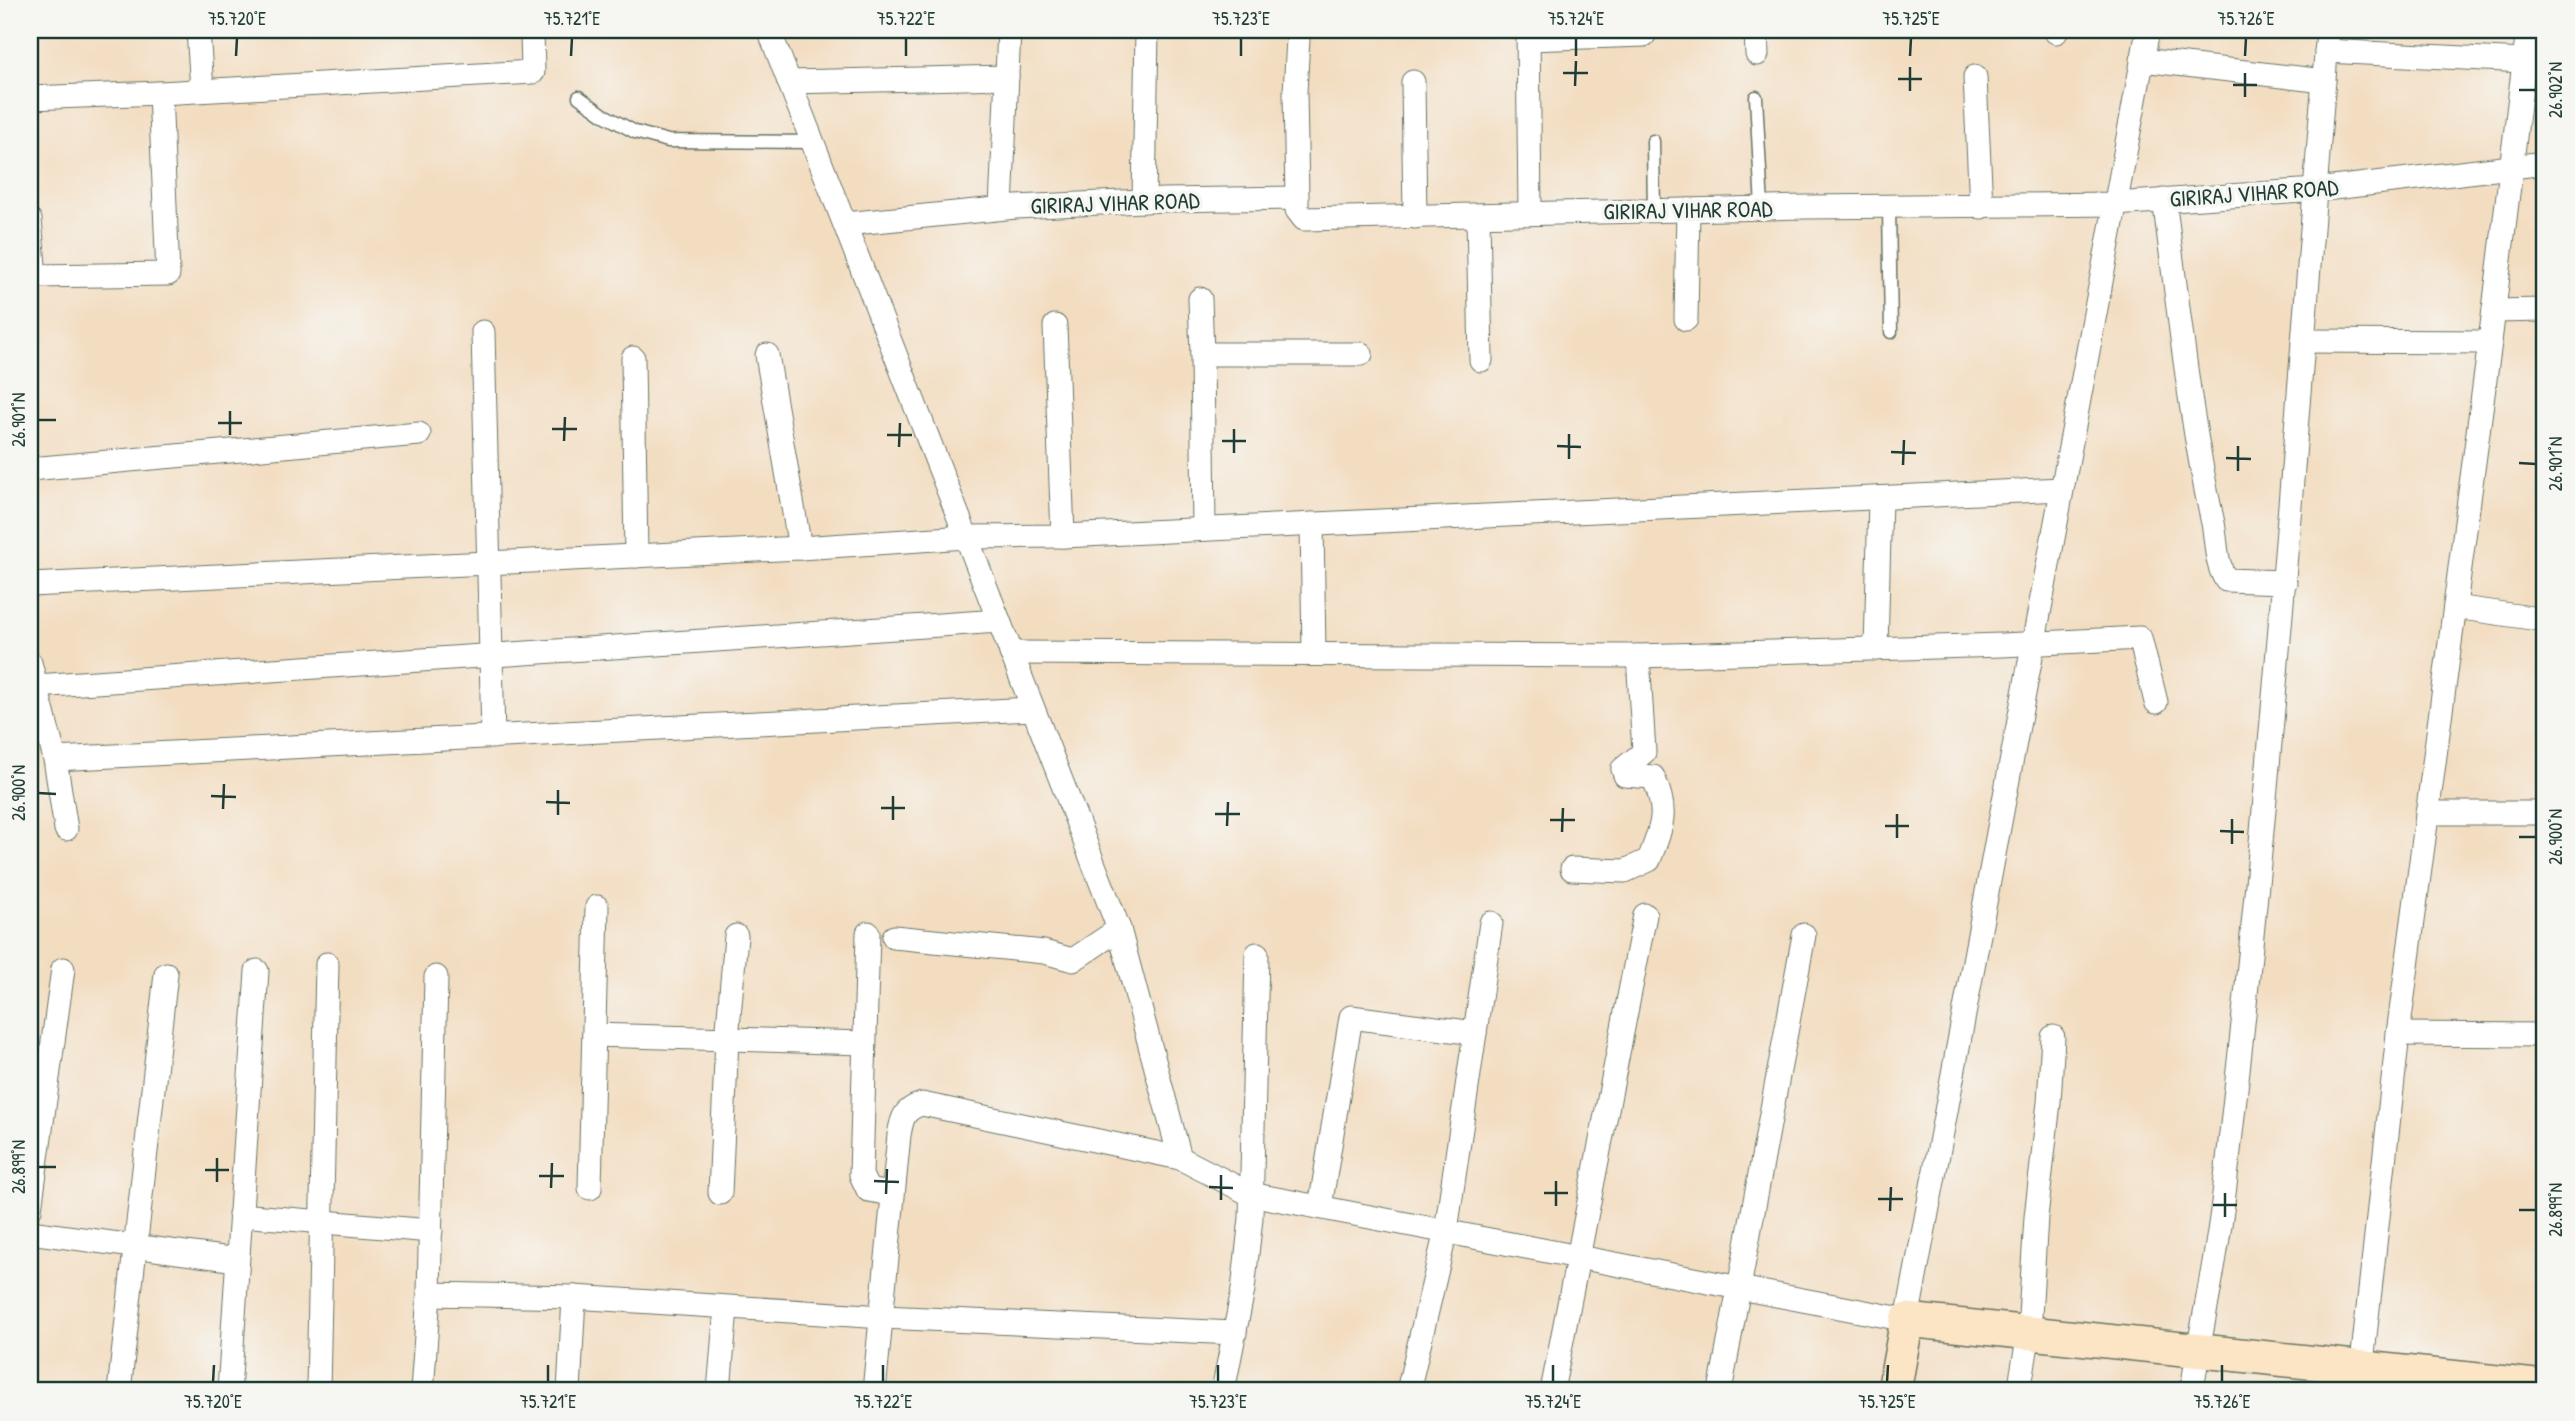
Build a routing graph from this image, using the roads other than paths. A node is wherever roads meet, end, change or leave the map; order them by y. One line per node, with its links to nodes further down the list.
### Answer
1 (198, 30): 21 (street)
2 (532, 30): 21 (street)
3 (769, 30): 19 (street)
4 (1009, 30): 17 (street)
5 (1147, 30): 33 (street)
6 (1756, 30): 13 (street)
7 (2148, 30): 14 (street)
8 (2528, 30): 15 (street)
9 (1528, 34): 10 (street); 41 (street)
10 (1644, 35)
11 (1298, 38): 31 (street)
12 (2327, 40): 15 (street); 18 (street)
13 (1757, 54)
14 (2142, 60): 18 (street); 34 (street)
15 (2524, 61): 29 (street)
16 (1975, 76): 36 (street)
17 (1007, 77): 19 (street); 37 (street)
18 (2324, 81): 30 (street)
19 (789, 82): 27 (street)
20 (1413, 82): 43 (street)
21 (202, 90): 22 (street)
22 (160, 93): 25 (street); 44 (street)
23 (579, 97): 27 (lane)
24 (1756, 97): 38 (lane)
25 (30, 98)
26 (1653, 141): 40 (lane)
27 (813, 142): 45 (street)
28 (2545, 163): 29 (street, GIRIRAJ VIHAR ROAD)
29 (2511, 167): 30 (street, GIRIRAJ VIHAR ROAD); 48 (street)
30 (2316, 190): 32 (street, GIRIRAJ VIHAR ROAD); 53 (street)
31 (1297, 198): 33 (street, GIRIRAJ VIHAR ROAD); 43 (street, GIRIRAJ VIHAR ROAD)
32 (2164, 200): 34 (street, GIRIRAJ VIHAR ROAD); 71 (street)
33 (1144, 201): 37 (street, GIRIRAJ VIHAR ROAD)
34 (2115, 204): 36 (street, GIRIRAJ VIHAR ROAD); 62 (street)
35 (1889, 206): 36 (street, GIRIRAJ VIHAR ROAD); 38 (street, GIRIRAJ VIHAR ROAD); 52 (lane)
36 (1980, 207)
37 (1001, 208): 45 (street, GIRIRAJ VIHAR ROAD)
38 (1762, 208): 39 (street, GIRIRAJ VIHAR ROAD)
39 (1688, 210): 40 (street, GIRIRAJ VIHAR ROAD); 49 (street)
40 (1654, 211): 41 (street, GIRIRAJ VIHAR ROAD)
41 (1530, 213): 42 (street, GIRIRAJ VIHAR ROAD)
42 (1478, 216): 43 (street, GIRIRAJ VIHAR ROAD); 59 (street)
43 (1416, 217)
44 (30, 220)
45 (845, 224): 67 (street)
46 (1200, 299): 55 (street)
47 (2545, 310): 48 (street)
48 (2494, 311): 54 (street)
49 (1686, 319)
50 (1055, 326): 66 (street)
51 (483, 332): 70 (street)
52 (1891, 332)
53 (2303, 341): 54 (street); 71 (street)
54 (2490, 342): 73 (street)
55 (1202, 354): 56 (street); 65 (street)
56 (1361, 354)
57 (766, 355): 68 (street)
58 (633, 358): 69 (street)
59 (1481, 360)
60 (419, 434): 61 (street)
61 (30, 469)
62 (2062, 489): 63 (street); 76 (street)
63 (1880, 498): 64 (street); 77 (street)
64 (1312, 524): 65 (street); 79 (street)
65 (1205, 529): 66 (street)
66 (1063, 536): 67 (street)
67 (966, 537): 68 (street); 75 (street)
68 (800, 548): 69 (street)
69 (636, 556): 70 (street)
70 (489, 563): 72 (street); 80 (street)
71 (2285, 582): 136 (street)
72 (30, 585)
73 (2455, 607): 74 (street); 88 (street)
74 (2545, 620)
75 (999, 621): 78 (street); 80 (street)
76 (2034, 643): 77 (street); 84 (street); 133 (street)
77 (1876, 649): 81 (street)
78 (1012, 653): 79 (street); 85 (street)
79 (1314, 653): 81 (street)
80 (491, 656): 83 (street); 86 (street)
81 (1638, 656): 91 (street)
82 (30, 663): 83 (street)
83 (36, 686): 87 (street)
84 (2156, 702)
85 (1033, 709): 86 (street); 95 (street)
86 (493, 737): 87 (street)
87 (55, 759): 90 (street)
88 (2427, 813): 89 (street); 107 (street)
89 (2545, 813)
90 (66, 829)
91 (1572, 869)
92 (597, 907): 108 (street)
93 (1645, 915): 126 (street)
94 (1491, 923): 106 (street)
95 (1119, 929): 99 (street); 113 (street)
96 (868, 933): 112 (street)
97 (1804, 935): 128 (street)
98 (736, 936): 111 (street)
99 (894, 937)
100 (1257, 954): 117 (street)
101 (327, 964): 121 (street)
102 (63, 968): 119 (street)
103 (257, 971): 120 (street)
104 (166, 974): 125 (street)
105 (436, 977): 122 (street)
106 (1475, 1033): 118 (street); 123 (street)
107 (2398, 1034): 109 (street); 137 (street)
108 (594, 1035): 111 (street); 114 (street)
109 (2545, 1035)
110 (2053, 1037): 135 (street)
111 (727, 1039): 112 (street); 115 (street)
112 (864, 1043): 116 (street)
113 (1180, 1158): 116 (street); 117 (street)
114 (590, 1188)
115 (720, 1193)
116 (892, 1194): 132 (street)
117 (1250, 1194): 118 (street); 134 (street)
118 (1320, 1207): 123 (street)
119 (30, 1209)
120 (240, 1215): 121 (street); 127 (street)
121 (321, 1222): 122 (street); 141 (street)
122 (430, 1231): 129 (street)
123 (1446, 1231): 126 (street); 147 (street)
124 (30, 1232): 125 (street)
125 (135, 1246): 127 (street); 139 (street)
126 (1578, 1257): 128 (street); 148 (street)
127 (237, 1259): 140 (street)
128 (1740, 1288): 133 (street); 149 (street)
129 (429, 1294): 130 (street); 142 (street)
130 (574, 1297): 131 (street); 143 (street)
131 (726, 1308): 132 (street); 144 (street)
132 (883, 1317): 134 (street); 145 (street)
133 (1907, 1320): 135 (street); 150 (street)
134 (1235, 1333): 146 (street)
135 (2029, 1333): 136 (street); 151 (street)
136 (2197, 1351): 137 (street); 152 (street)
137 (2361, 1380): 138 (street)
138 (2545, 1387)
139 (119, 1391)
140 (229, 1391)
141 (318, 1391)
142 (422, 1391)
143 (569, 1391)
144 (719, 1391)
145 (874, 1391)
146 (1223, 1391)
147 (1408, 1391)
148 (1552, 1391)
149 (1720, 1391)
150 (1894, 1391)
151 (2019, 1391)
152 (2192, 1391)

